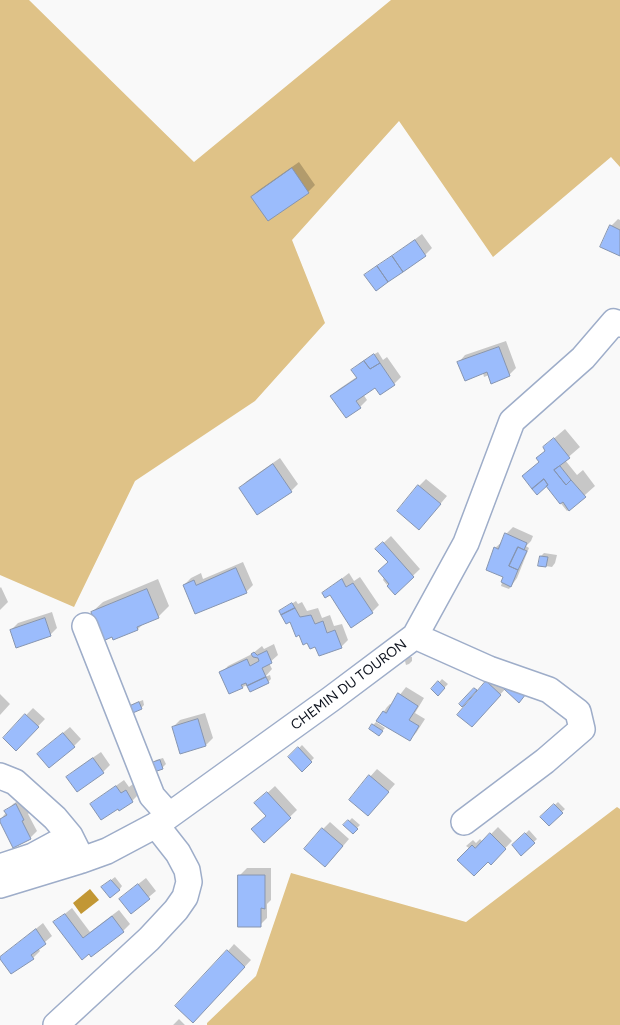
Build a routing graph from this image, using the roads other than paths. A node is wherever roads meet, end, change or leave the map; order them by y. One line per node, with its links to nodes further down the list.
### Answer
1 (620, 324): 3 (street, CHEMIN DU TOURON)
2 (85, 626): 5 (street)
3 (415, 636): 5 (street, CHEMIN DU TOURON); 6 (street)
4 (0, 776): 7 (street)
5 (162, 820): 8 (street, CHEMIN DU TOURON); 11 (street)
6 (464, 822)
7 (70, 836): 8 (street); 9 (street)
8 (82, 860): 10 (street, CHEMIN DU TOURON)
9 (0, 866)
10 (0, 885)
11 (56, 1025)

